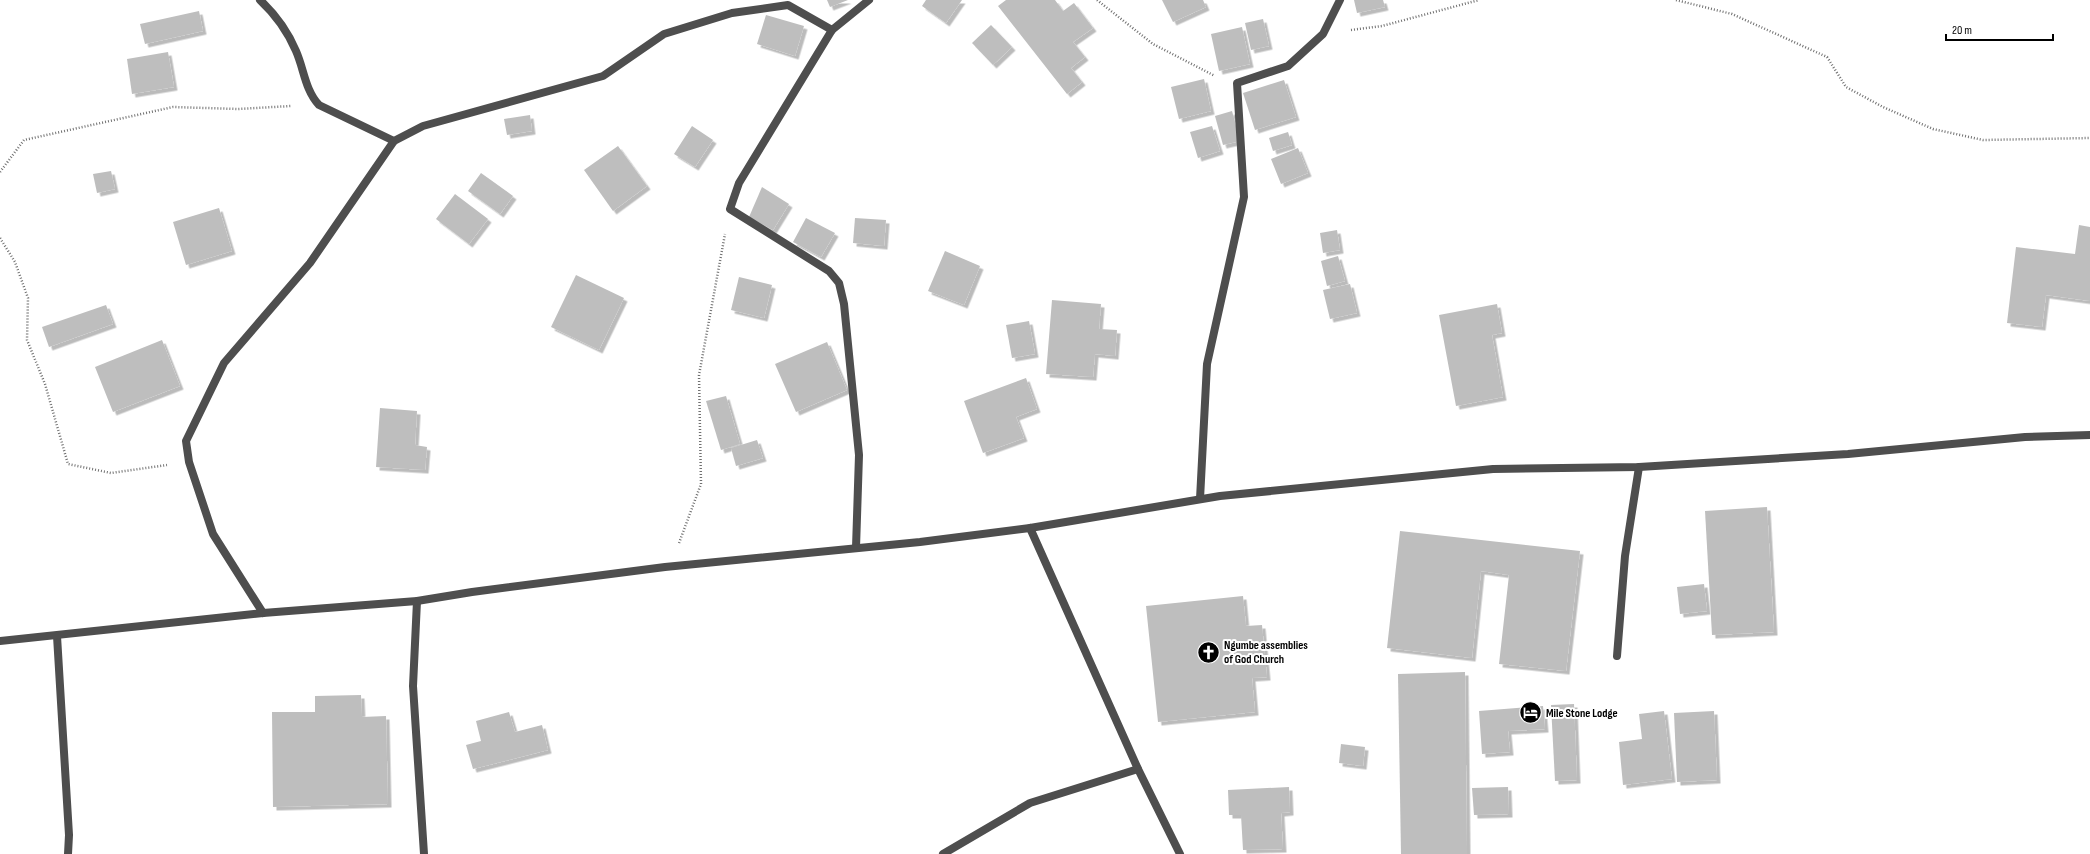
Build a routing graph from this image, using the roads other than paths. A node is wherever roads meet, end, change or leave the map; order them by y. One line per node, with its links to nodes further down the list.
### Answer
1 (260, 0): 5 (street)
2 (869, 0): 4 (street)
3 (1340, 0): 8 (street)
4 (832, 30): 5 (street); 10 (street)
5 (394, 141): 12 (street)
6 (2090, 435): 7 (street)
7 (1640, 467): 8 (street); 15 (street)
8 (1200, 499): 9 (street)
9 (1030, 528): 10 (street); 16 (street)
10 (856, 548): 11 (street)
11 (417, 601): 12 (street); 18 (street)
12 (263, 613): 13 (street)
13 (57, 636): 14 (street); 17 (street)
14 (0, 641)
15 (1617, 656)
16 (1138, 769): 19 (street); 20 (street)
17 (68, 854)
18 (424, 854)
19 (943, 854)
20 (1180, 854)

